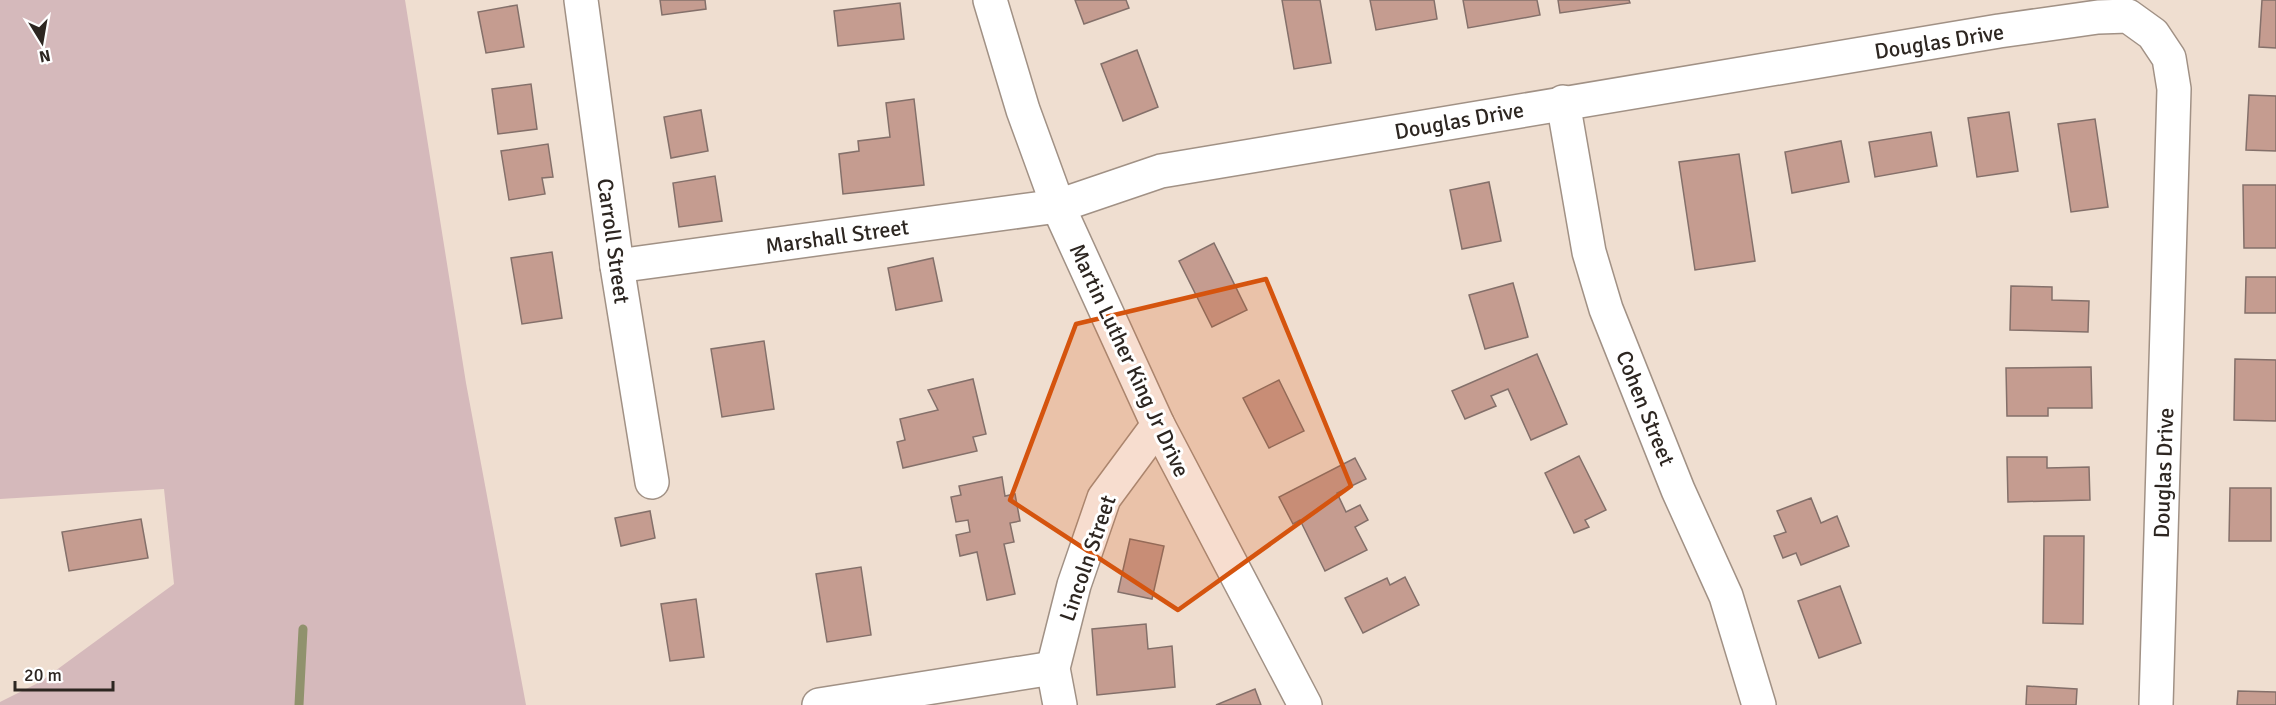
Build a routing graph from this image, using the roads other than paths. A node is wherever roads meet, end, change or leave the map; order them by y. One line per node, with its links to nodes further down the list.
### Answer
1 (581, 0): 5 (street, Carroll Street)
2 (990, 0): 4 (street, Martin Luther King Jr Drive)
3 (1563, 102): 4 (street, Douglas Drive); 12 (street, Cohen Street); 13 (street, Douglas Drive)
4 (1058, 206): 5 (street, Marshall Street); 6 (street, Martin Luther King Jr Drive)
5 (617, 266): 7 (street, Carroll Street)
6 (1158, 425): 8 (street, Lincoln Street); 11 (street, Martin Luther King Jr Drive)
7 (652, 482)
8 (1053, 668): 9 (street); 10 (street, Lincoln Street)
9 (819, 705)
10 (1060, 705)
11 (1305, 705)
12 (1759, 705)
13 (2156, 705)

